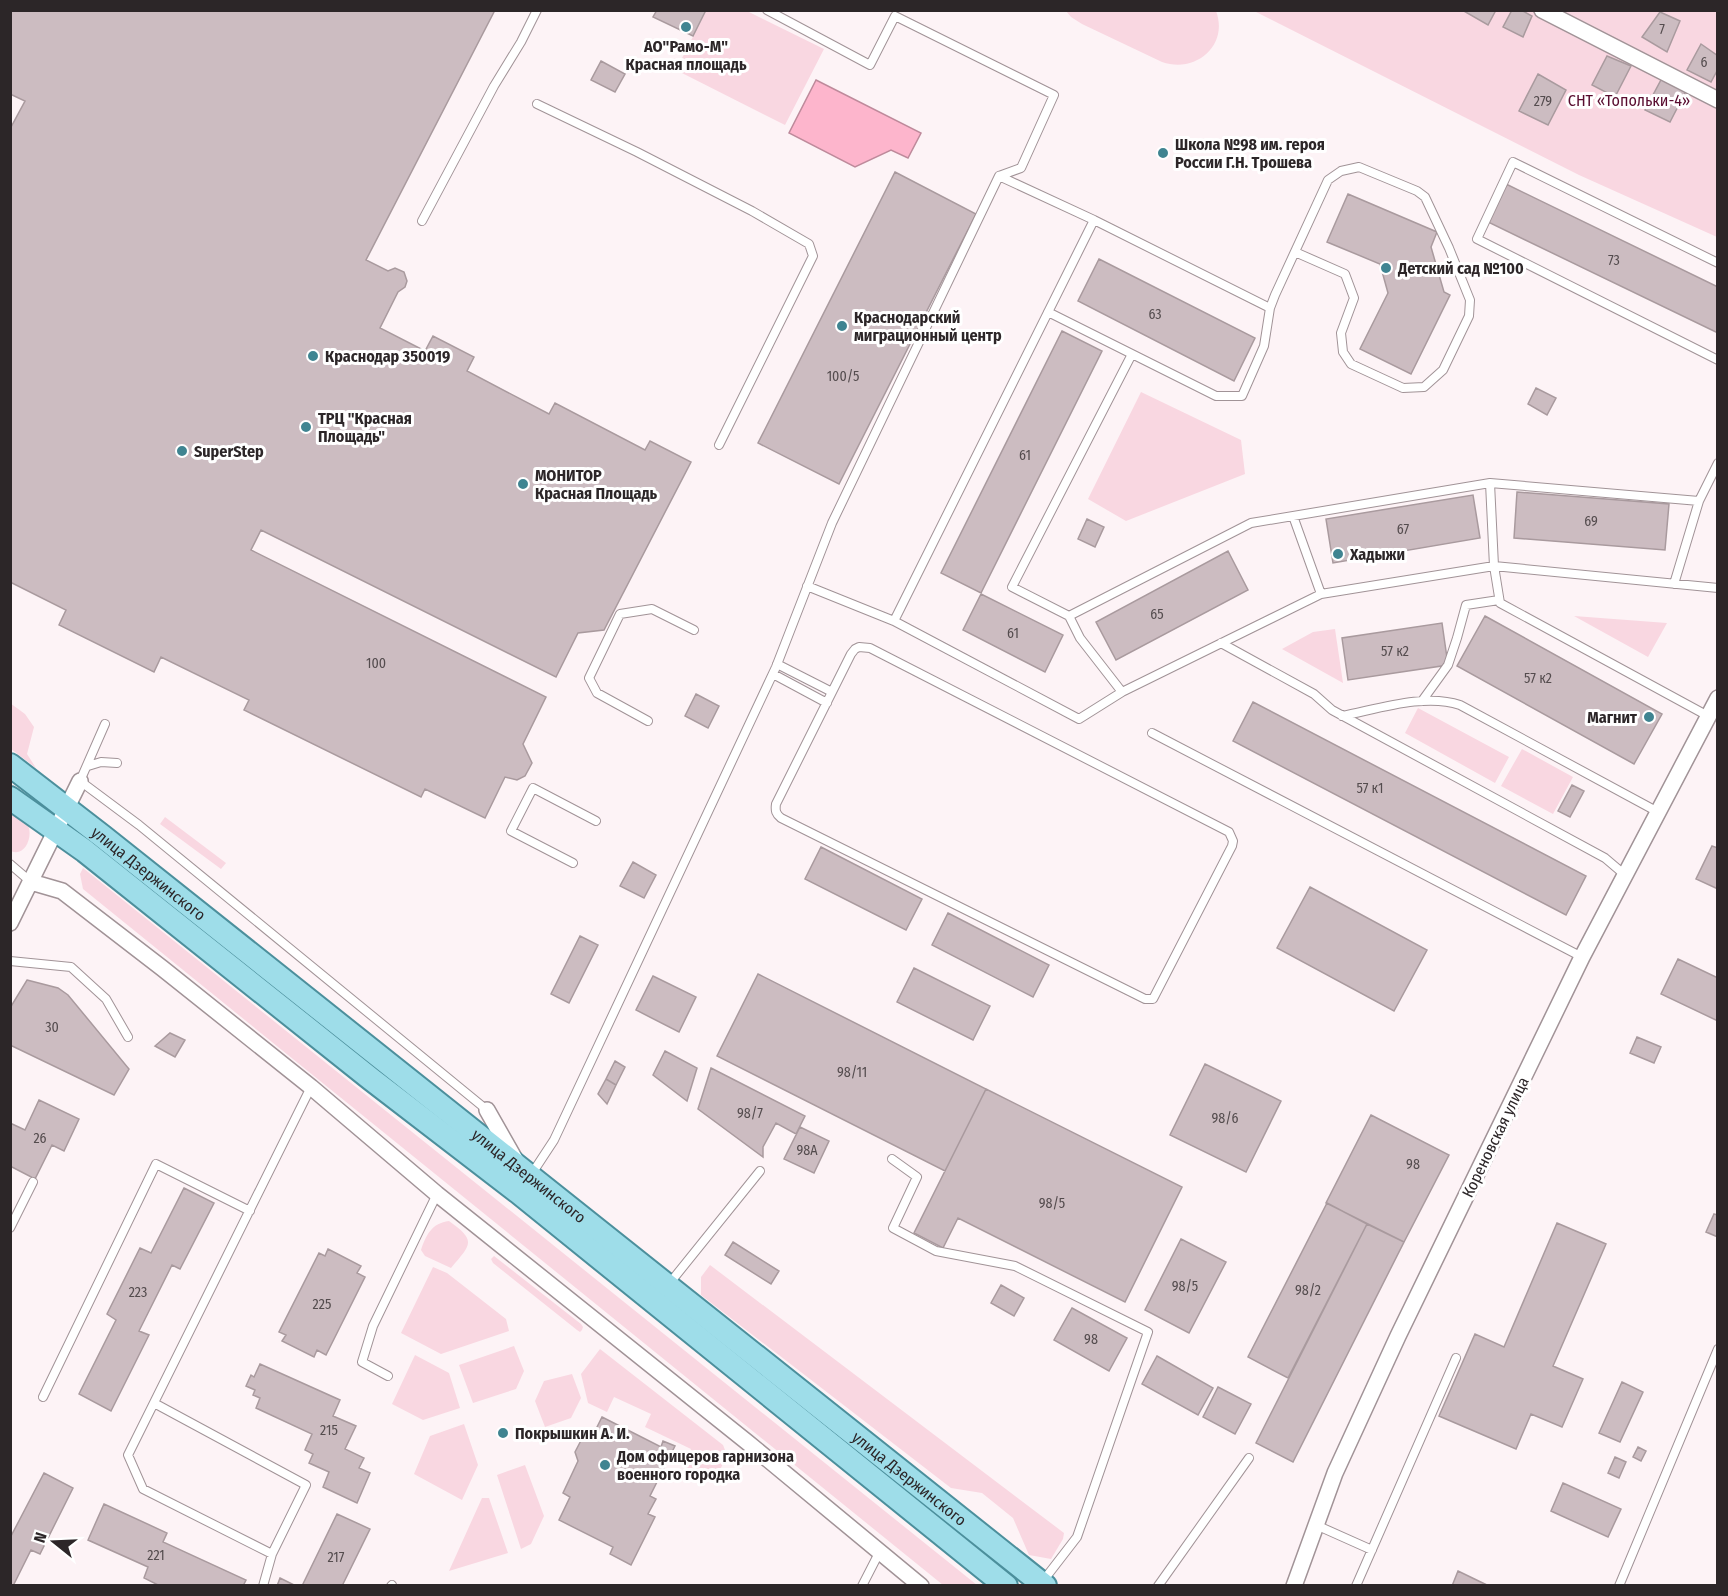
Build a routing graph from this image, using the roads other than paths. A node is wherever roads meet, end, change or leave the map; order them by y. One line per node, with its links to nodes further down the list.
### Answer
1 (537, 10): 9 (lane)
2 (767, 10): 4 (lane)
3 (1542, 10): 5 (street)
4 (896, 13): 7 (lane)
5 (1718, 100)
6 (537, 104): 16 (lane)
7 (999, 176): 8 (lane); 23 (lane)
8 (1094, 220): 12 (lane); 13 (lane)
9 (423, 221)
10 (1295, 252): 10 (lane); 12 (lane)
11 (1718, 263): 15 (lane)
12 (1269, 308): 14 (lane)
13 (1048, 312): 14 (lane); 28 (lane)
14 (1132, 354): 27 (lane)
15 (1718, 360)
16 (719, 445)
17 (1718, 463): 19 (lane)
18 (1490, 483): 19 (lane); 20 (lane); 21 (lane)
19 (1699, 501): 22 (lane)
20 (1293, 516): 25 (lane); 27 (lane)
21 (1494, 566): 22 (lane); 25 (lane); 26 (lane)
22 (1674, 584): 24 (lane)
23 (807, 586): 28 (lane); 31 (lane)
24 (1718, 588)
25 (1321, 594): 30 (lane)
26 (1499, 600): 36 (lane); 39 (lane)
27 (1070, 616): 34 (lane)
28 (894, 621): 34 (lane)
29 (694, 630): 40 (lane)
30 (1221, 643): 34 (lane); 38 (lane)
31 (777, 664): 32 (lane); 33 (lane)
32 (773, 674): 37 (lane); 63 (lane)
33 (832, 692): 37 (lane); 37 (lane)
34 (1122, 692)
35 (1718, 698): 39 (street, Кореновская улица)
36 (1422, 701): 38 (lane); 48 (lane)
37 (827, 703)
38 (1342, 716): 53 (lane)
39 (1708, 716): 48 (street, Кореновская улица)
40 (648, 721)
41 (105, 724): 45 (lane)
42 (1152, 733): 56 (lane)
43 (117, 763): 45 (lane)
44 (10, 765): 49 (main road, улица Дзержинского)
45 (88, 766): 46 (lane)
46 (80, 781): 49 (street); 60 (lane)
47 (10, 798): 49 (main road, улица Дзержинского)
48 (1658, 812): 53 (street, Кореновская улица)
49 (62, 819): 54 (street); 63 (main road, улица Дзержинского); 83 (main road, улица Дзержинского)
50 (596, 821): 51 (lane)
51 (573, 863)
52 (10, 864): 54 (lane)
53 (1625, 875): 56 (street, Кореновская улица)
54 (31, 882): 55 (street); 59 (street)
55 (10, 923)
56 (1582, 957): 75 (street, Кореновская улица)
57 (10, 961): 58 (lane)
58 (128, 1037)
59 (311, 1088): 65 (street); 66 (lane)
60 (487, 1110): 63 (street)
61 (892, 1159): 79 (lane)
62 (760, 1170): 68 (lane)
63 (525, 1172): 68 (main road, улица Дзержинского)
64 (33, 1182): 67 (lane)
65 (437, 1194): 71 (lane); 77 (street)
66 (250, 1211): 72 (lane); 73 (lane)
67 (10, 1228)
68 (668, 1285): 79 (main road, улица Дзержинского)
69 (1718, 1349): 87 (lane)
70 (1455, 1358): 76 (lane)
71 (388, 1376)
72 (43, 1397)
73 (154, 1403): 78 (lane); 78 (lane)
74 (1249, 1458): 84 (lane)
75 (1316, 1525): 76 (lane); 85 (street, Кореновская улица)
76 (1372, 1550): 86 (lane)
77 (880, 1551): 81 (lane); 82 (street)
78 (272, 1554): 80 (lane)
79 (1044, 1584)
80 (263, 1586)
81 (862, 1586)
82 (921, 1586)
83 (1006, 1586)
84 (1158, 1586)
85 (1294, 1586)
86 (1356, 1586)
87 (1619, 1586)

